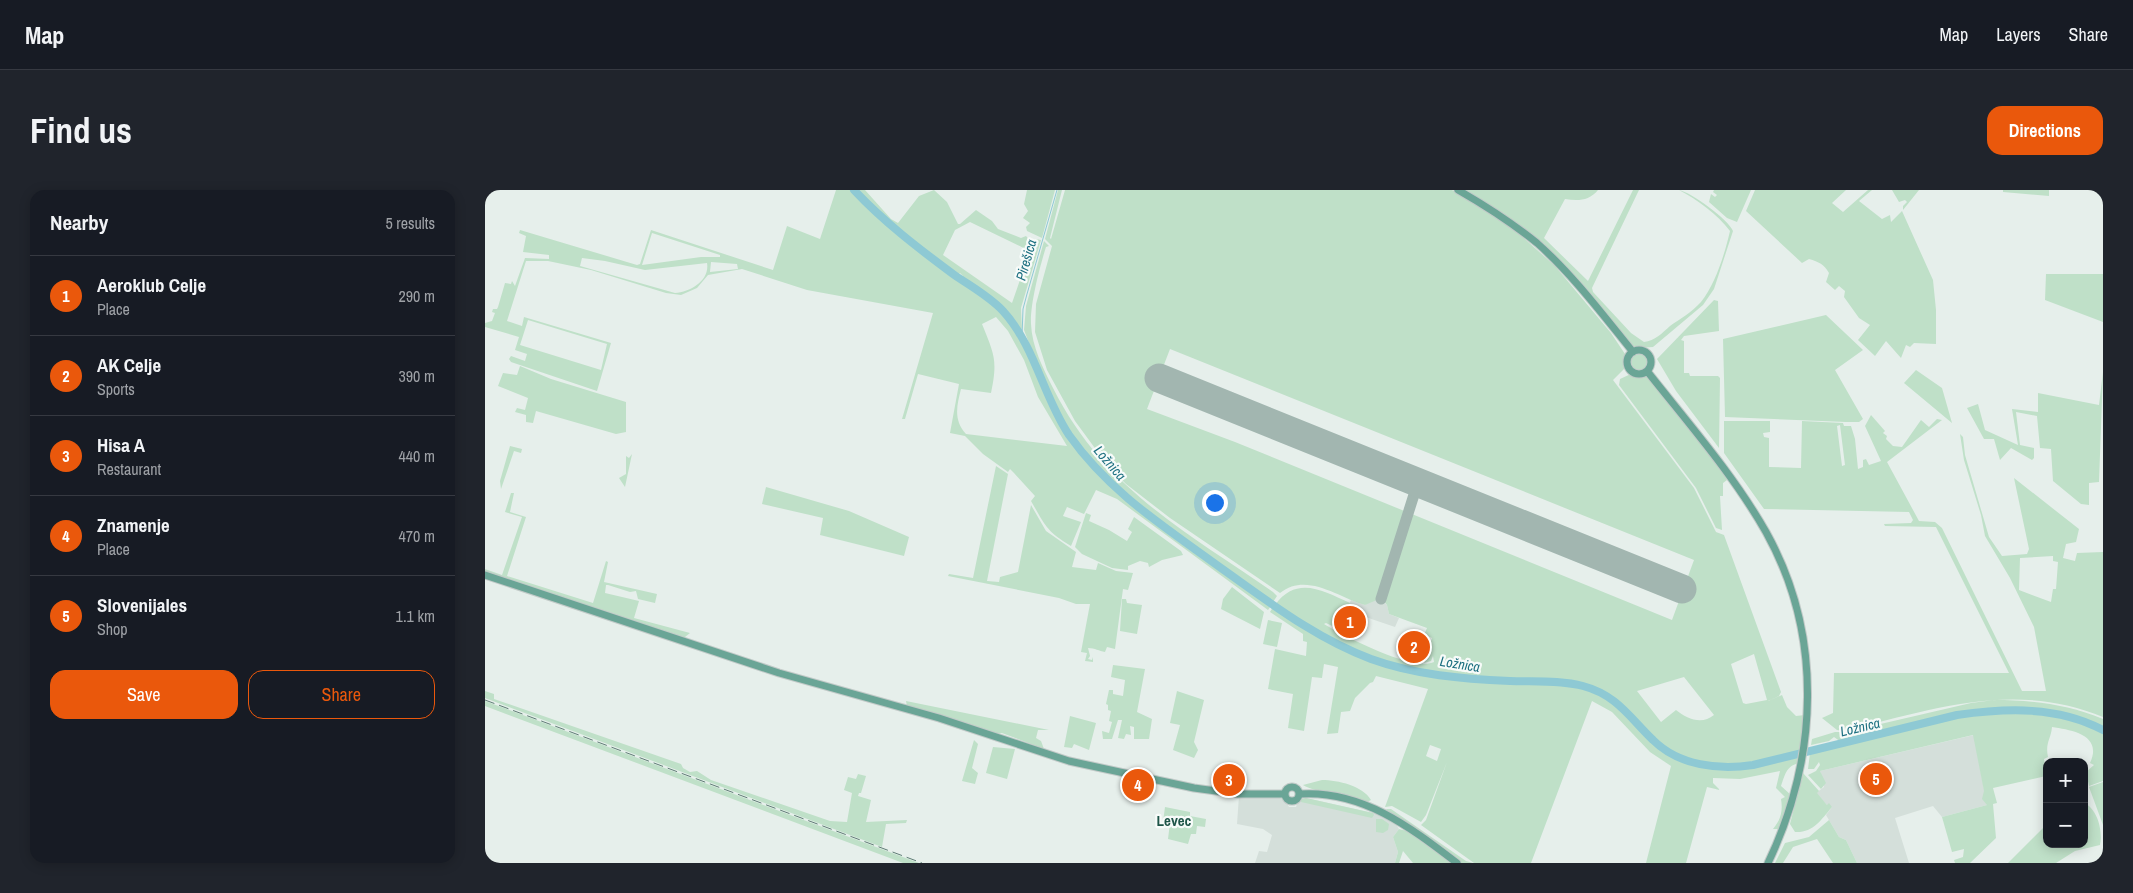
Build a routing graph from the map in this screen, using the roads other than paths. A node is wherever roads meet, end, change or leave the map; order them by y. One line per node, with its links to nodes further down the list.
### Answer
1 (1458, 190): 2 (main road)
2 (1633, 352): 3 (main road); 3 (main road)
3 (1647, 371): 5 (main road)
4 (485, 575): 6 (main road)
5 (1781, 836): 7 (main road); 8 (main road)
6 (1457, 863)
7 (1768, 863)
8 (1773, 863)

